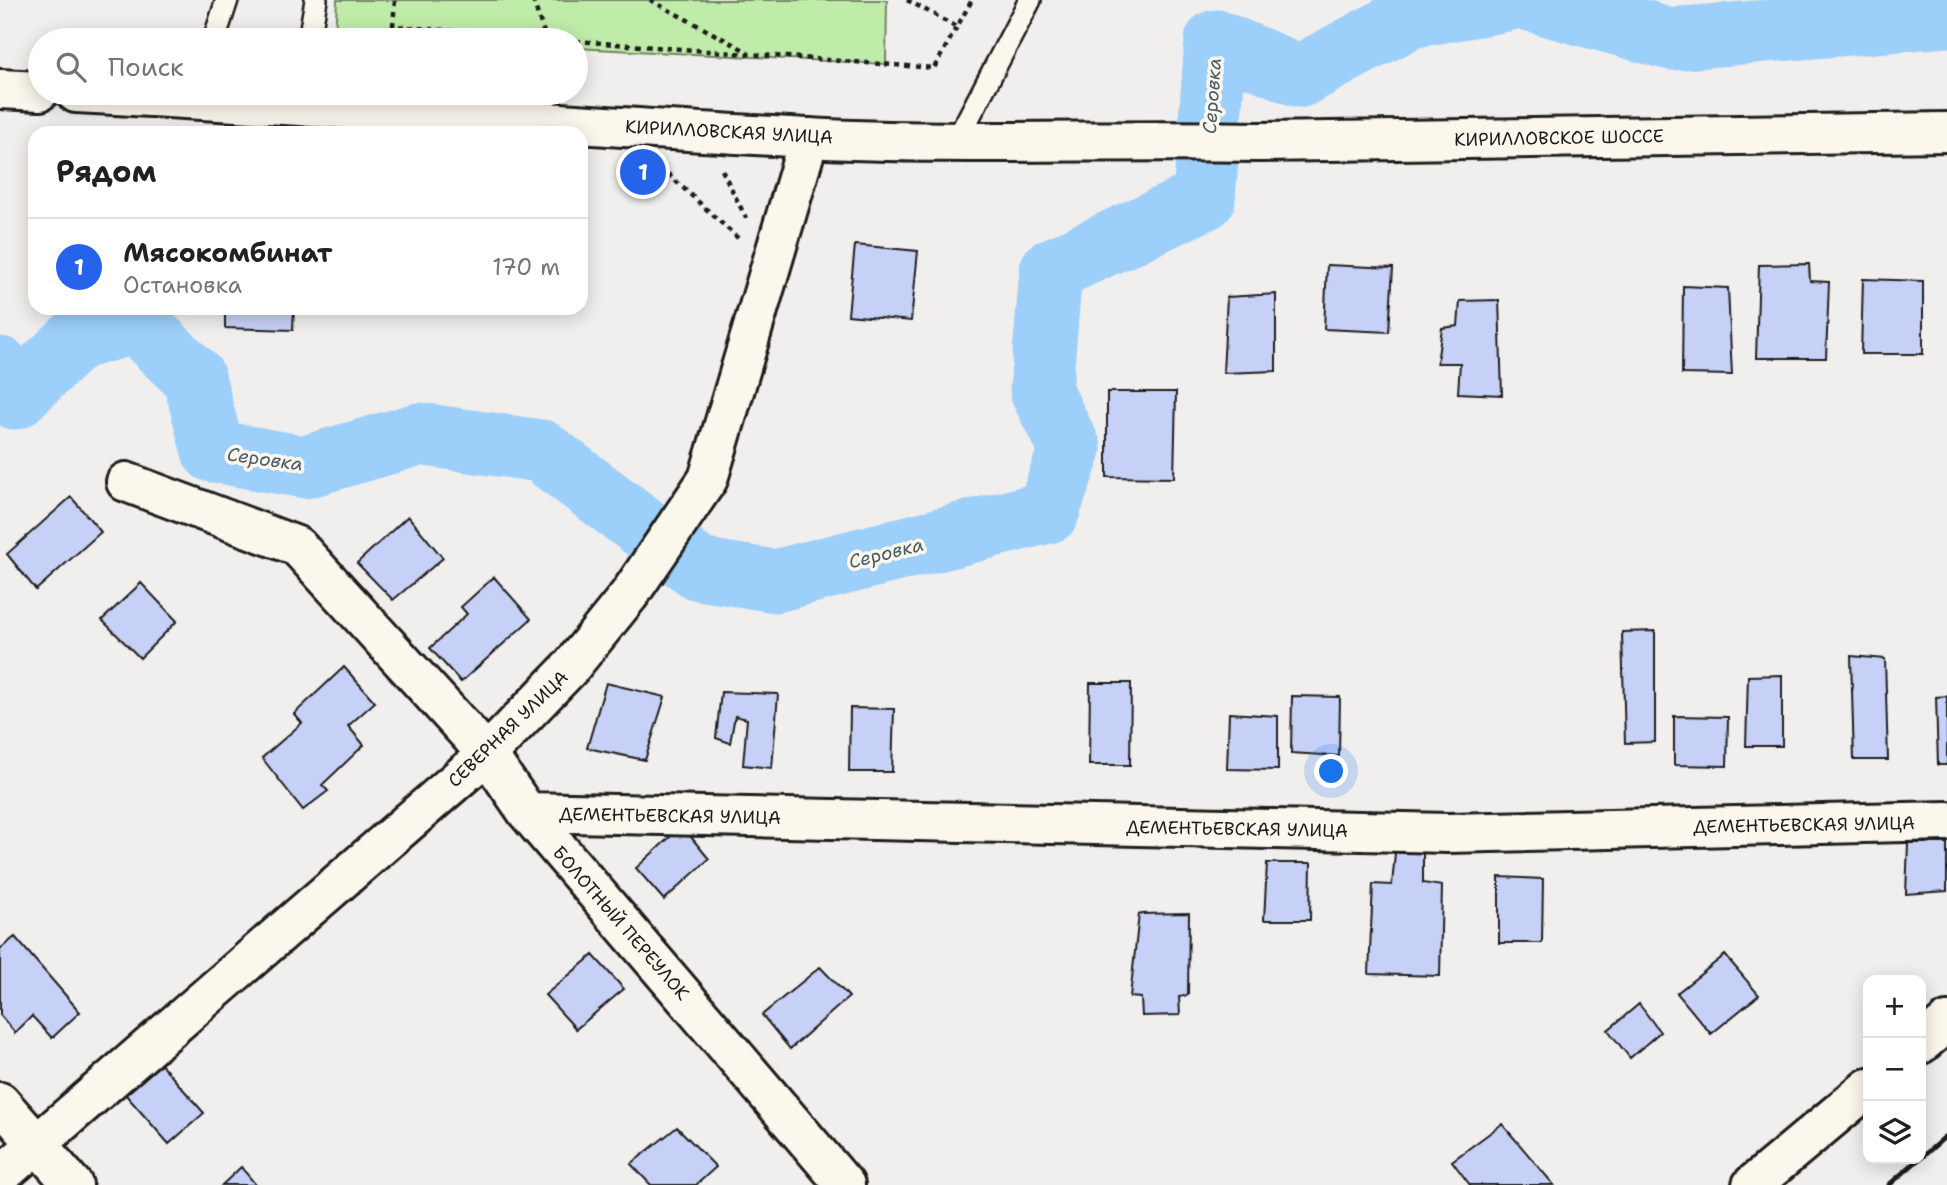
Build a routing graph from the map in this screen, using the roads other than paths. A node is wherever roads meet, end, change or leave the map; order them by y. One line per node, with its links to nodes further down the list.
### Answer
1 (227, 0): 4 (lane)
2 (316, 0): 5 (lane)
3 (1030, 0): 12 (lane)
4 (218, 28)
5 (311, 28)
6 (0, 89): 7 (street)
7 (28, 90)
8 (376, 105): 10 (street, КИРИЛЛОВСКАЯ УЛИЦА)
9 (1947, 132): 11 (street, КИРИЛЛОВСКОЕ ШОССЕ)
10 (809, 138): 12 (street, КИРИЛЛОВСКАЯ УЛИЦА); 14 (street, СЕВЕРНАЯ УЛИЦА)
11 (1172, 140): 12 (street, КИРИЛЛОВСКАЯ УЛИЦА)
12 (956, 142)
13 (126, 482): 14 (street, БОЛОТНЫЙ ПЕРЕУЛОК)
14 (487, 754): 15 (street, БОЛОТНЫЙ ПЕРЕУЛОК); 21 (street, СЕВЕРНАЯ УЛИЦА)
15 (527, 813): 16 (street, ДЕМЕНТЬЕВСКАЯ УЛИЦА); 24 (street, БОЛОТНЫЙ ПЕРЕУЛОК)
16 (1947, 821)
17 (1947, 1022): 18 (street)
18 (1926, 1040)
19 (1863, 1092): 25 (street)
20 (0, 1102): 21 (street)
21 (36, 1144): 22 (street, СЕВЕРНАЯ УЛИЦА); 23 (street)
22 (0, 1176)
23 (72, 1185)
24 (845, 1185)
25 (1752, 1185)

